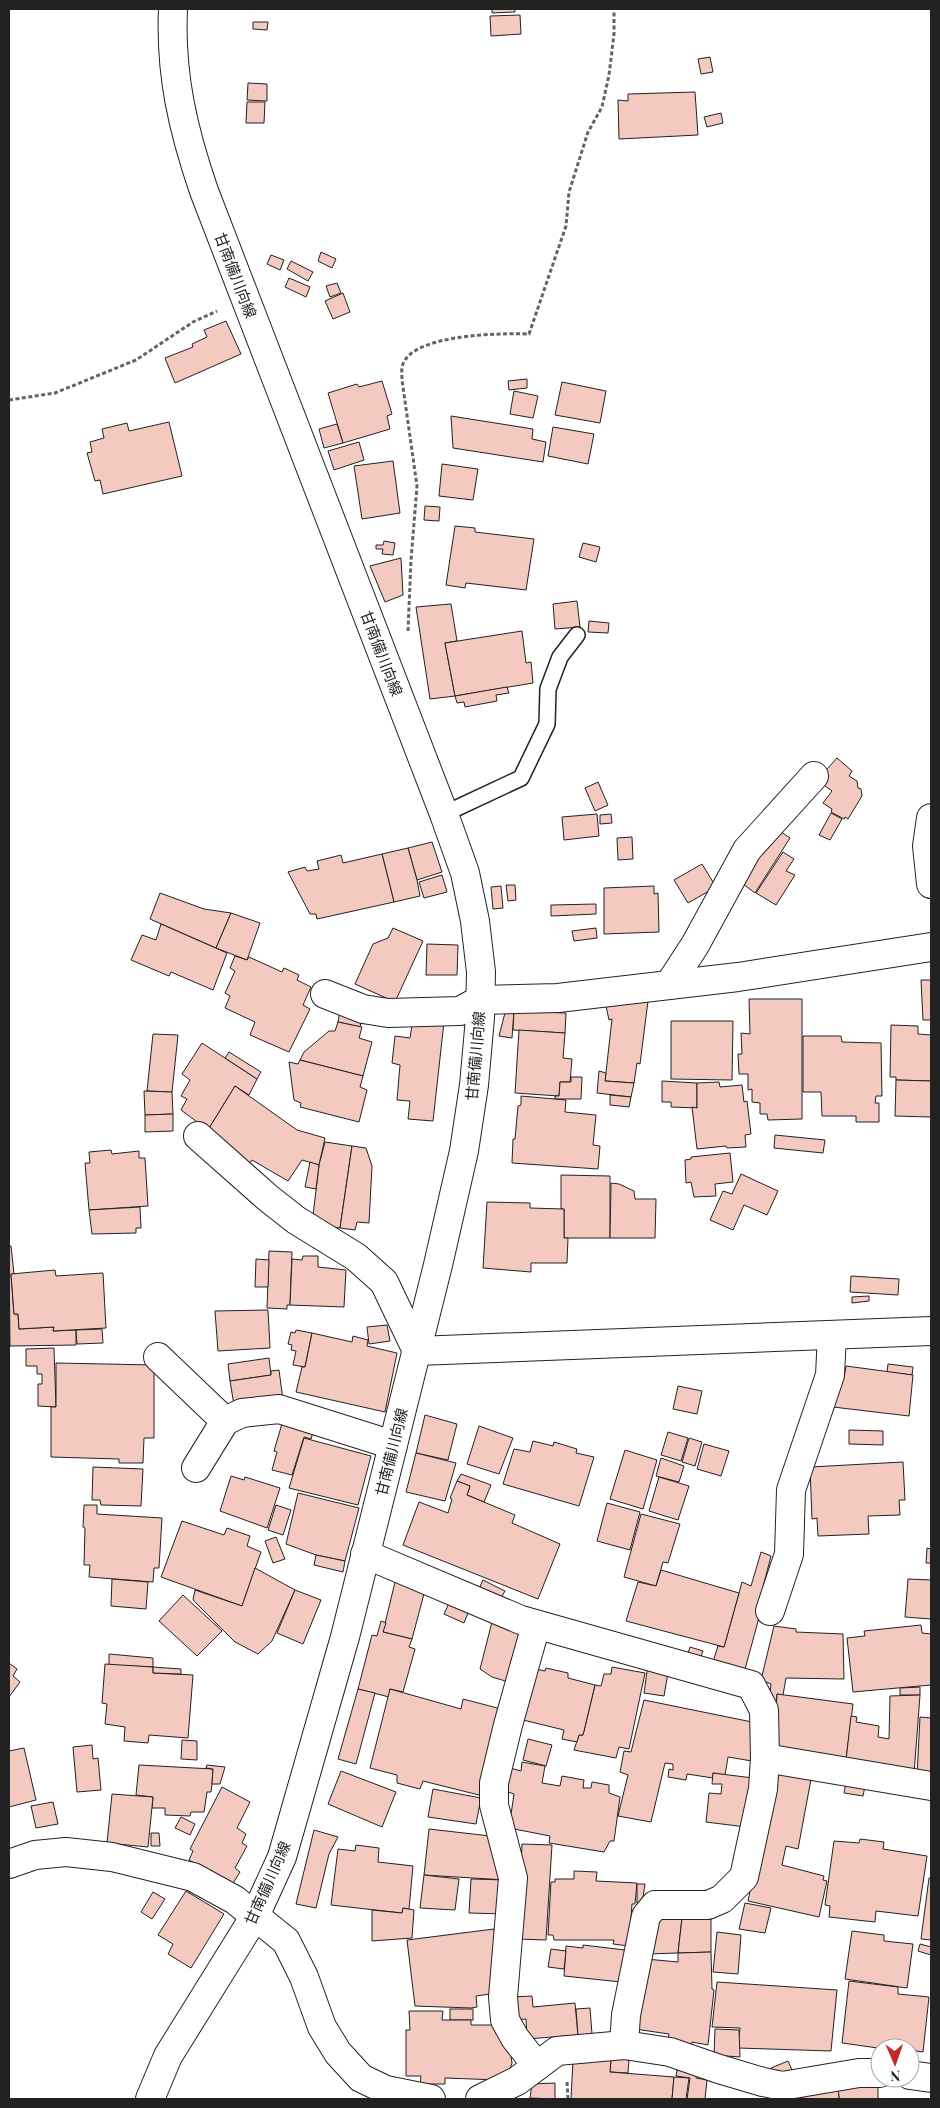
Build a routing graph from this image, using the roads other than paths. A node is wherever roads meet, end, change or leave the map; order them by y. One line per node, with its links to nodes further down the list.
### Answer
1 (173, 9): 4 (street, 甘南備川向線)
2 (577, 635): 4 (lane)
3 (814, 776): 8 (street)
4 (444, 814): 10 (street, 甘南備川向線)
5 (931, 818): 6 (street)
6 (931, 884)
7 (931, 947): 8 (street)
8 (669, 985): 10 (street)
9 (325, 994): 10 (street)
10 (480, 1000): 14 (street, 甘南備川向線)
11 (198, 1136): 14 (street)
12 (931, 1331): 13 (street)
13 (832, 1335): 14 (street); 20 (street)
14 (417, 1351): 17 (street, 甘南備川向線)
15 (158, 1356): 16 (street)
16 (225, 1421): 17 (street); 18 (street)
17 (392, 1445): 19 (street, 甘南備川向線)
18 (196, 1468)
19 (366, 1554): 21 (street); 25 (street, 甘南備川向線)
20 (770, 1611)
21 (536, 1625): 22 (street); 27 (street)
22 (765, 1758): 23 (street); 26 (street)
23 (931, 1786)
24 (9, 1864): 25 (street)
25 (255, 1916): 29 (street, 甘南備川向線); 30 (street)
26 (624, 2045): 27 (street); 28 (street)
27 (537, 2066): 31 (street)
28 (870, 2073)
29 (150, 2099)
30 (431, 2099)
31 (480, 2099)

